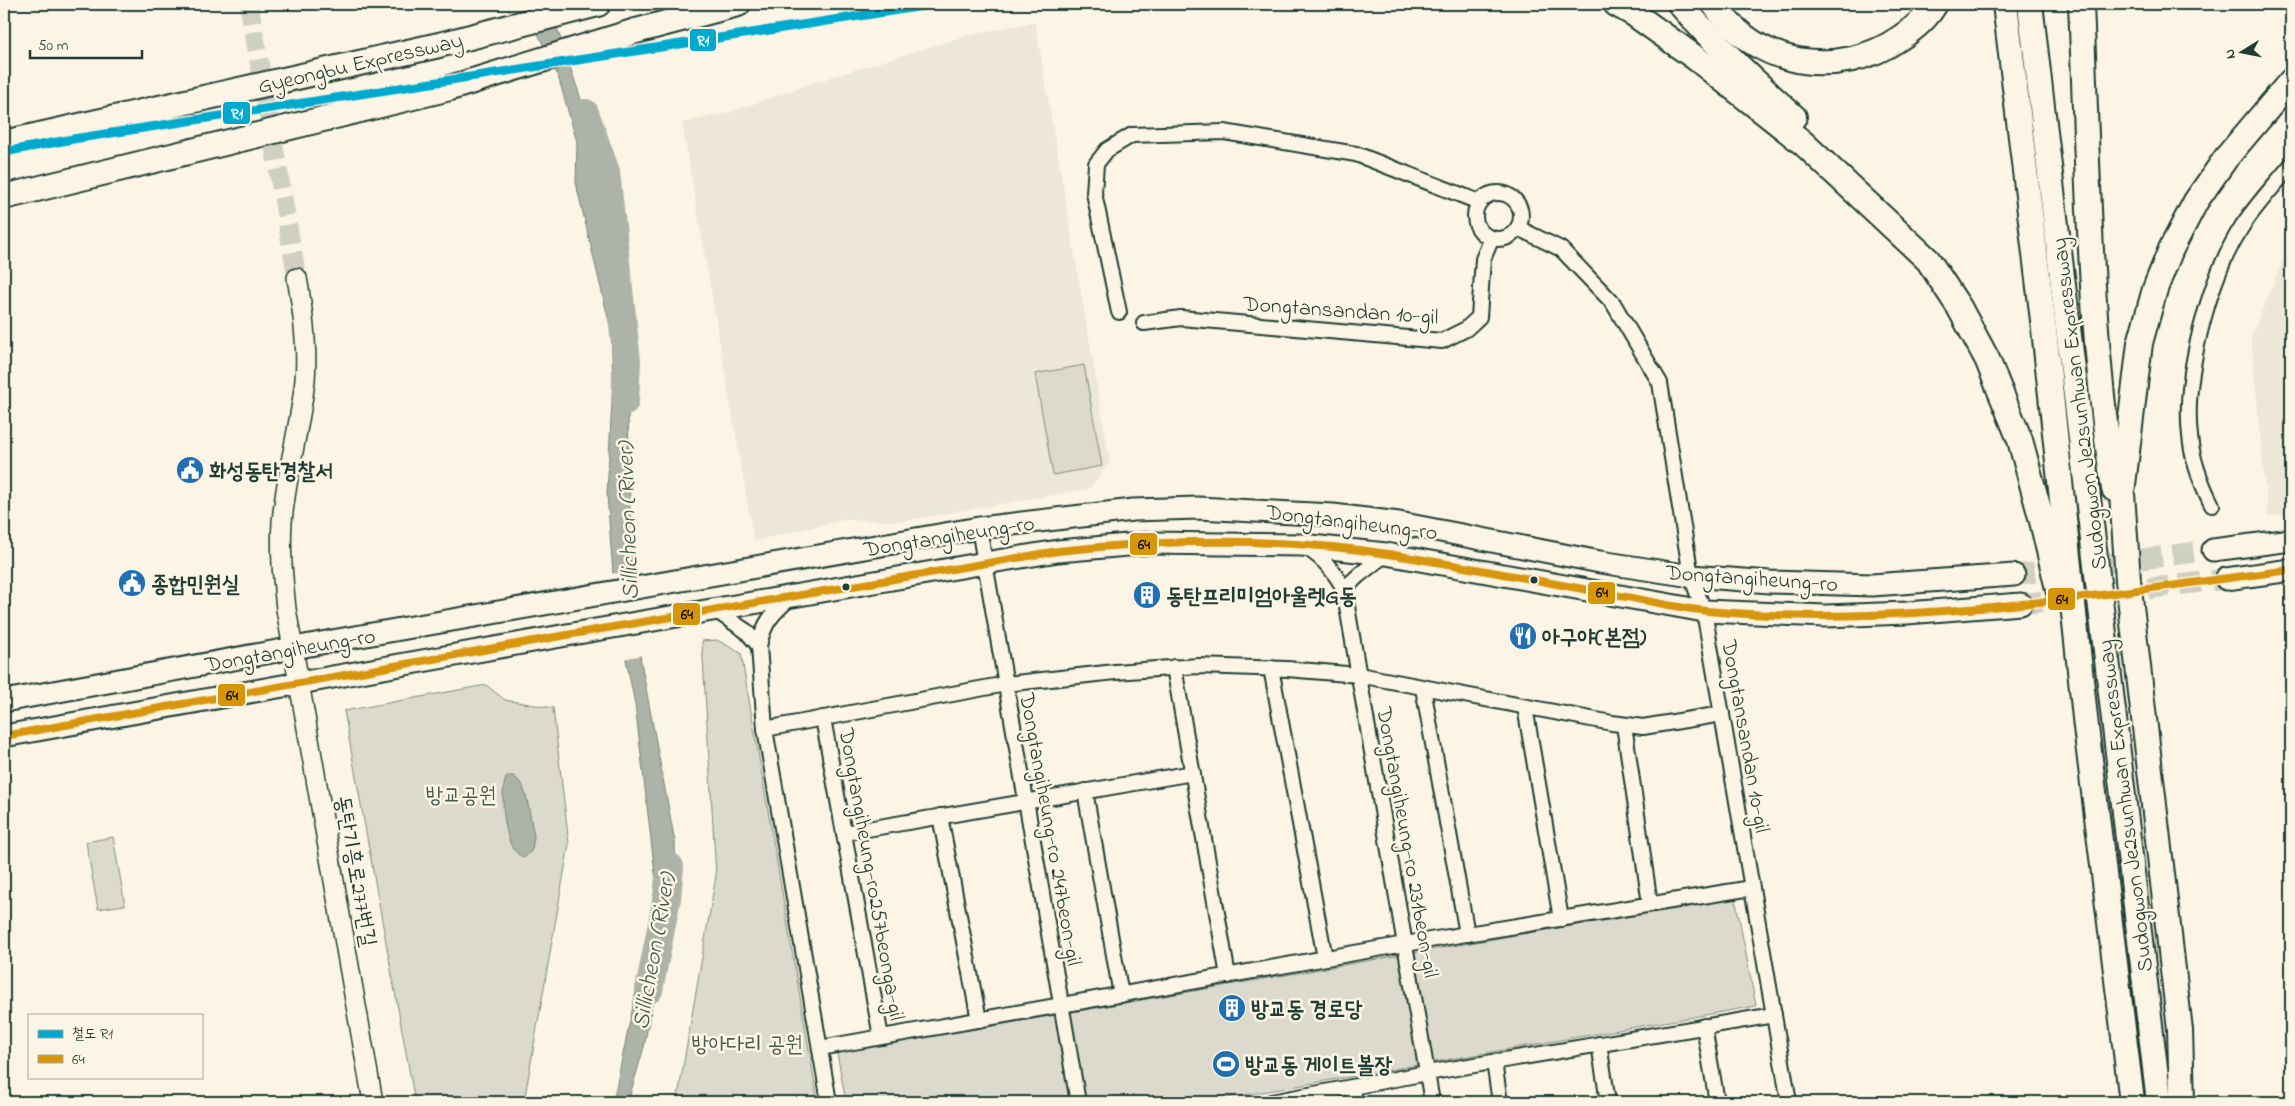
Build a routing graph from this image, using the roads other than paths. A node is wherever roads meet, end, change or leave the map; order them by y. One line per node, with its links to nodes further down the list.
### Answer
1 (598, 4): 11 (highway, Gyeongbu Expressway)
2 (738, 4): 13 (highway, Gyeongbu Expressway, bridge)
3 (1616, 4): 17 (highway)
4 (1680, 4): 17 (highway)
5 (1714, 4): 6 (highway)
6 (1935, 4)
7 (2005, 4): 51 (highway, Sudogwon Je2sunhwan Expressway)
8 (2030, 4): 88 (highway, Sudogwon Je2sunhwan Expressway)
9 (2080, 4): 32 (highway)
10 (2291, 81): 32 (highway)
11 (4, 143)
12 (2291, 165): 21 (street)
13 (4, 197)
14 (1479, 202): 15 (street); 16 (street); 19 (street)
15 (1518, 228): 16 (street); 30 (street, Dongtansandan 10-gil)
16 (1492, 238): 20 (street, Dongtansandan 10-gil)
17 (1928, 260): 51 (highway)
18 (297, 278): 39 (street, 동탄기흥로277번길)
19 (1119, 312)
20 (1144, 323)
21 (2212, 505)
22 (979, 528): 27 (street, Dongtangiheung-ro 247beon-gil); 30 (main road, Dongtangiheung-ro); 39 (main road, Dongtangiheung-ro)
23 (2291, 540): 25 (main road)
24 (1302, 545): 26 (main road, Dongtangiheung-ro); 27 (main road, Dongtangiheung-ro); 33 (street)
25 (2213, 550)
26 (1386, 554): 33 (street); 37 (main road, Dongtangiheung-ro)
27 (985, 563): 34 (main road, Dongtangiheung-ro); 44 (street, Dongtangiheung-ro 247beon-gil)
28 (2291, 570): 31 (main road)
29 (2014, 575): 30 (main road, Dongtangiheung-ro)
30 (1691, 576): 37 (street, Dongtansandan 10-gil)
31 (2226, 579)
32 (2128, 580): 89 (highway)
33 (1344, 589): 42 (street, Dongtangiheung-ro 231beon-gil)
34 (792, 596): 36 (main road, Dongtangiheung-ro); 38 (street)
35 (2021, 604): 37 (main road, Dongtangiheung-ro)
36 (715, 610): 38 (street); 43 (main road, Dongtangiheung-ro)
37 (1704, 611): 48 (street, Dongtansandan 10-gil)
38 (759, 646): 52 (street)
39 (294, 648): 43 (street, 동탄기흥로277번길); 46 (main road, Dongtangiheung-ro)
40 (1174, 667): 41 (street, Dongtangiheung-ro257beonga-gil); 44 (street, Dongtangiheung-ro257beonga-gil); 54 (street)
41 (1271, 668): 42 (street, Dongtangiheung-ro257beonga-gil); 64 (street)
42 (1359, 676): 45 (street, Dongtangiheung-ro257beonga-gil); 63 (street, Dongtangiheung-ro 231beon-gil)
43 (300, 682): 53 (main road, Dongtangiheung-ro); 77 (street, 동탄기흥로277번길)
44 (1006, 684): 49 (street, Dongtangiheung-ro257beonga-gil); 56 (street, Dongtangiheung-ro 247beon-gil)
45 (1423, 688): 47 (street, Dongtangiheung-ro257beonga-gil); 62 (street)
46 (4, 701)
47 (1526, 707): 50 (street, Dongtangiheung-ro257beonga-gil); 61 (street)
48 (1722, 714): 50 (street, Dongtangiheung-ro257beonga-gil); 59 (street, Dongtansandan 10-gil)
49 (823, 718): 52 (street, Dongtangiheung-ro257beonga-gil); 58 (street, Dongtangiheung-ro257beonga-gil)
50 (1624, 725): 60 (street)
51 (2086, 728): 87 (highway, Sudogwon Je2sunhwan Expressway)
52 (765, 729): 73 (street)
53 (4, 736)
54 (1193, 773): 55 (street); 65 (street)
55 (1085, 791): 56 (street); 66 (street)
56 (1026, 802): 57 (street); 67 (street, Dongtangiheung-ro 247beon-gil)
57 (940, 816): 58 (street); 69 (street)
58 (844, 833): 71 (street, Dongtangiheung-ro257beonga-gil)
59 (1752, 888): 60 (street); 68 (street, Dongtansandan 10-gil)
60 (1650, 904): 61 (street)
61 (1561, 919): 62 (street)
62 (1468, 934): 63 (street)
63 (1405, 944): 64 (street); 75 (street, Dongtangiheung-ro 231beon-gil)
64 (1325, 958): 65 (street)
65 (1228, 976): 66 (street)
66 (1121, 995): 67 (street)
67 (1061, 1006): 69 (street); 79 (street, Dongtangiheung-ro 247beon-gil)
68 (1774, 1015): 70 (street); 86 (street, Dongtansandan 10-gil)
69 (978, 1020): 71 (street)
70 (1704, 1026): 72 (street); 85 (street)
71 (881, 1037): 73 (street)
72 (1599, 1044): 74 (street); 84 (street)
73 (820, 1048): 78 (street)
74 (1494, 1062): 75 (street); 83 (street)
75 (1427, 1073): 76 (street); 82 (street, Dongtangiheung-ro 231beon-gil)
76 (1352, 1087): 80 (street); 81 (street)
77 (373, 1102)
78 (829, 1102)
79 (1078, 1102)
80 (1271, 1102)
81 (1355, 1102)
82 (1432, 1102)
83 (1500, 1102)
84 (1608, 1102)
85 (1717, 1102)
86 (1789, 1102)
87 (2132, 1102)
88 (2160, 1102)
89 (2182, 1102)

